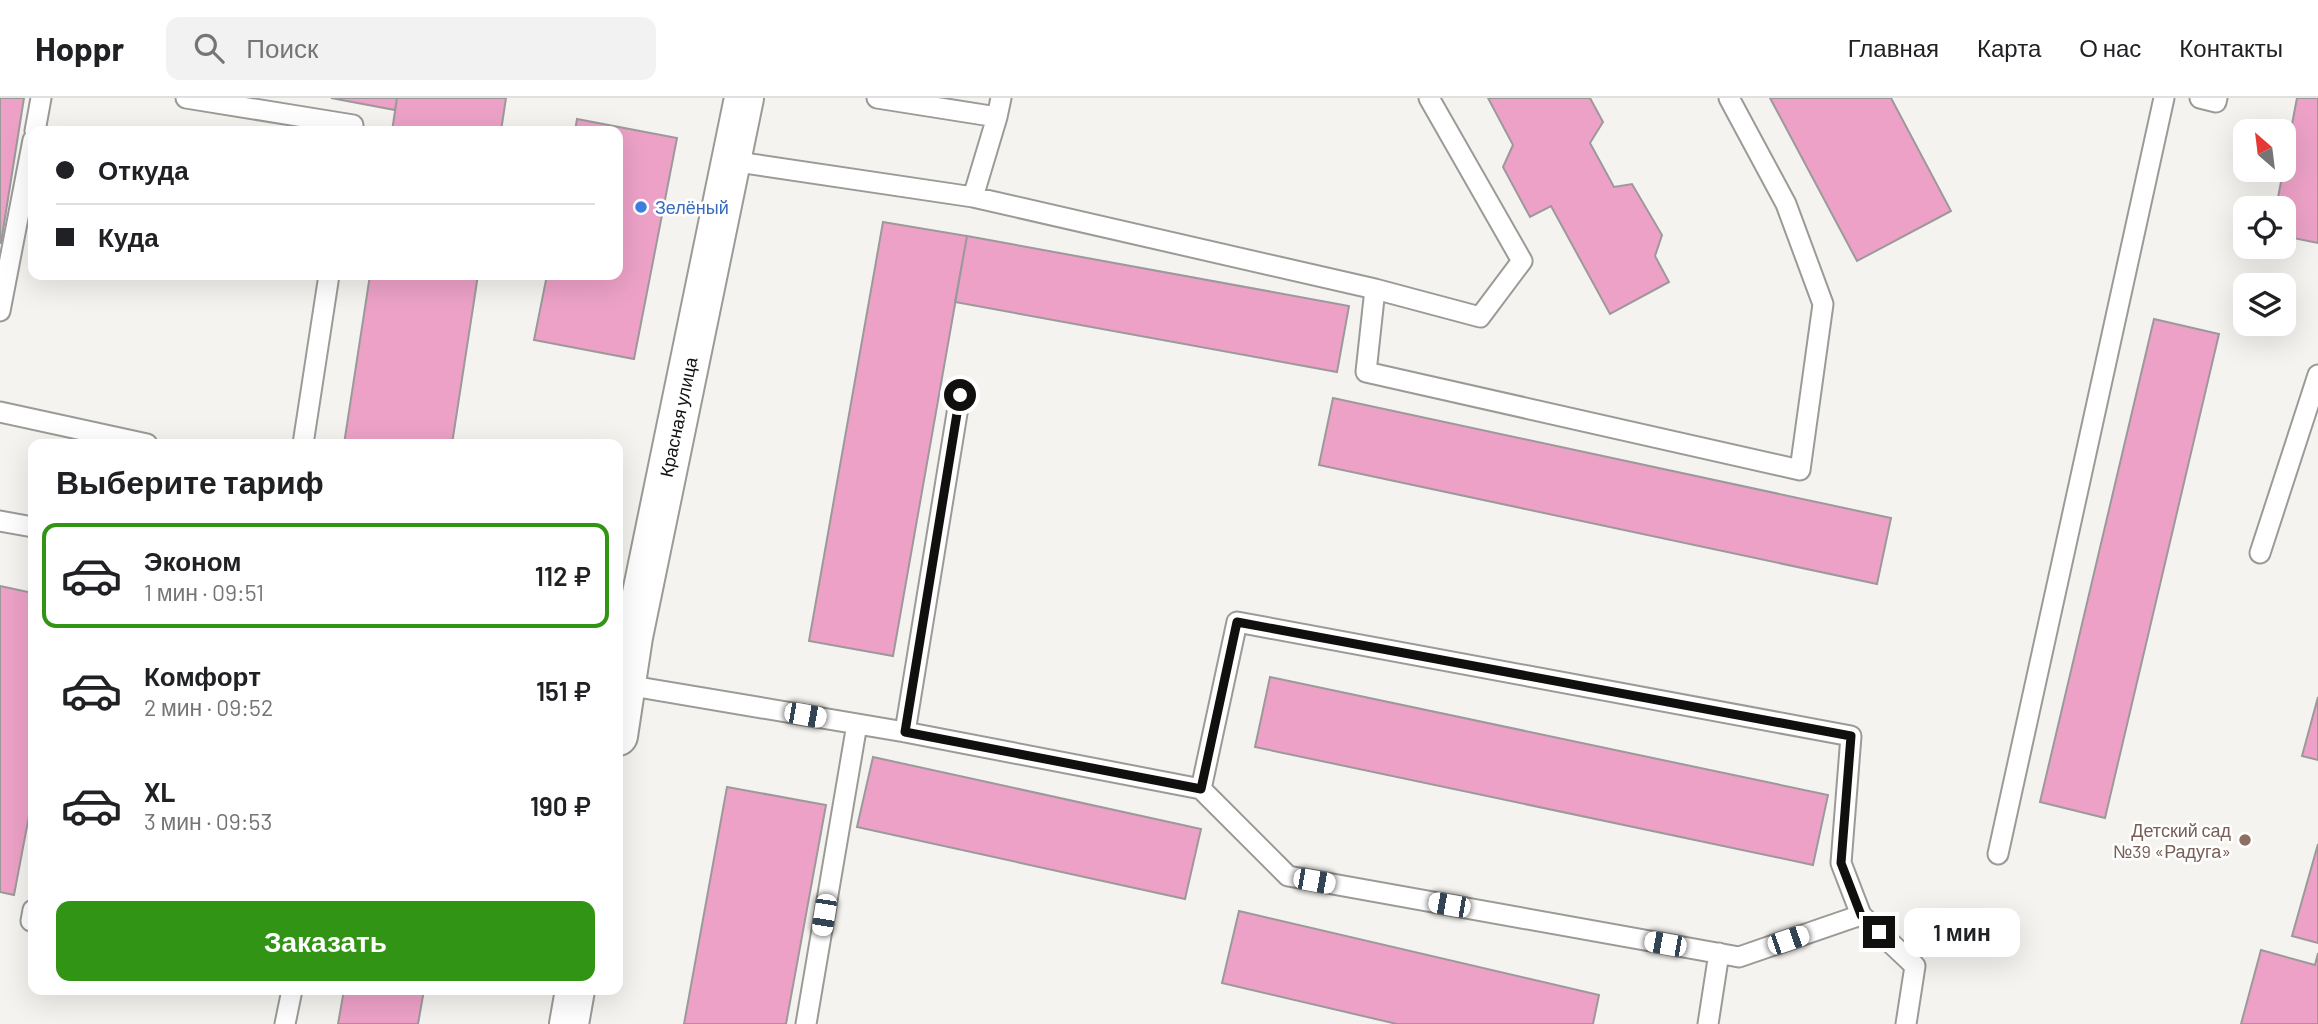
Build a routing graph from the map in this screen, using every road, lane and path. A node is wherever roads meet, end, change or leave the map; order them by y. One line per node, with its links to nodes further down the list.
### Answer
1 (41, 98): 11 (lane)
2 (186, 98): 12 (lane)
3 (744, 98): 13 (street, Красная улица)
4 (877, 98): 10 (lane)
5 (1429, 98): 17 (lane)
6 (1729, 98): 17 (lane)
7 (2164, 98): 33 (lane)
8 (2200, 98): 9 (lane)
9 (2217, 98)
10 (999, 107): 15 (lane)
11 (36, 126)
12 (353, 126)
13 (731, 161): 15 (lane); 27 (street, Красная улица)
14 (28, 165): 18 (lane)
15 (973, 197): 17 (lane)
16 (328, 280): 23 (lane)
17 (1375, 289)
18 (0, 311)
19 (2318, 375): 26 (lane)
20 (960, 395): 31 (lane)
21 (0, 412): 22 (lane)
22 (124, 439)
23 (304, 439)
24 (0, 521): 25 (lane)
25 (28, 526)
26 (2260, 553)
27 (626, 635): 28 (street, Красная улица)
28 (626, 685): 29 (street, Красная улица); 30 (lane)
29 (623, 704)
30 (857, 724): 31 (lane); 40 (lane)
31 (905, 732): 32 (lane)
32 (1201, 789): 34 (lane); 35 (lane)
33 (1998, 854)
34 (1861, 915): 35 (lane); 42 (lane)
35 (1719, 953): 41 (lane)
36 (291, 995): 38 (lane)
37 (574, 995): 39 (street)
38 (285, 1024)
39 (569, 1024)
40 (806, 1024)
41 (1707, 1024)
42 (1906, 1024)

